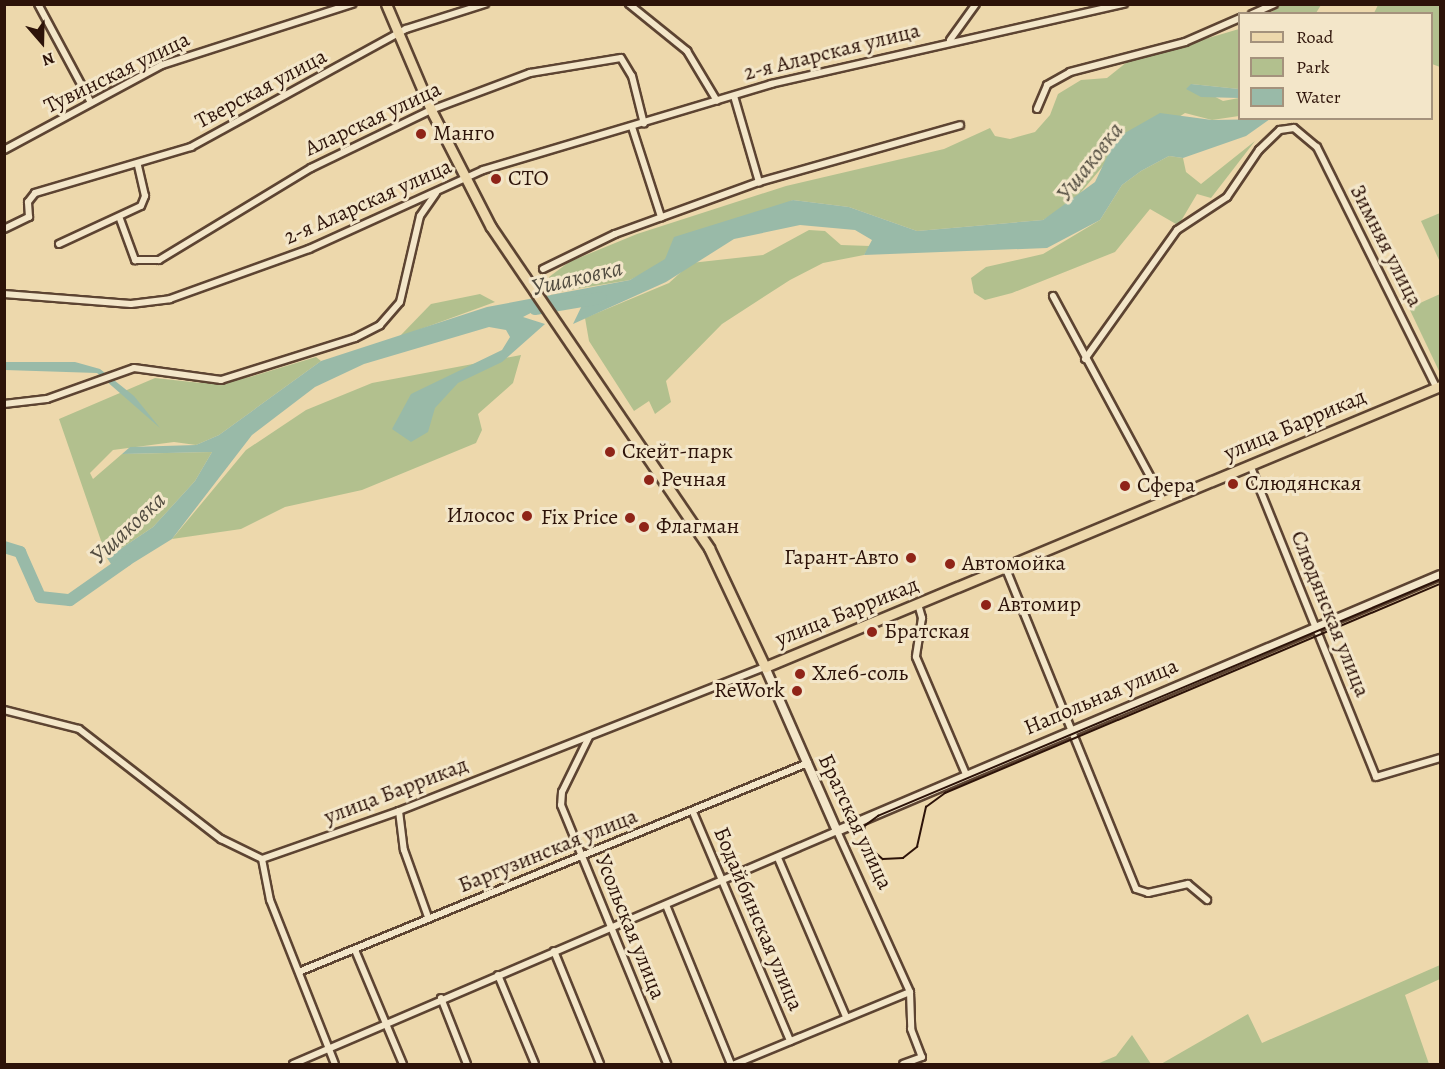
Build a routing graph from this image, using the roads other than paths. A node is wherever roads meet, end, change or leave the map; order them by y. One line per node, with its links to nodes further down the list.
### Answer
1 (38, 4): 16 (street)
2 (352, 4): 16 (street, Тувинская улица)
3 (386, 4): 12 (main road)
4 (485, 4): 9 (street, Тверская улица)
5 (629, 4): 15 (street)
6 (976, 4): 13 (street, 2-я Аларская улица)
7 (1124, 4): 13 (street, 2-я Аларская улица)
8 (1274, 4): 10 (street)
9 (474, 6): 12 (street, Тверская улица)
10 (1256, 12)
11 (1238, 18): 17 (street)
12 (397, 34): 18 (main road); 23 (street, Тверская улица)
13 (950, 40): 14 (street, 2-я Аларская улица)
14 (734, 96): 15 (street, 2-я Аларская улица); 25 (street)
15 (717, 101): 19 (street, 2-я Аларская улица)
16 (91, 103): 22 (street, Тувинская улица)
17 (1037, 109)
18 (431, 110): 19 (street, Аларская улица); 24 (main road); 30 (street, Аларская улица)
19 (644, 124): 21 (street, 2-я Аларская улица)
20 (960, 125): 25 (street)
21 (633, 128): 24 (street, 2-я Аларская улица); 29 (street)
22 (4, 150)
23 (138, 165): 30 (street); 31 (street, Тверская улица)
24 (466, 178): 26 (street, 2-я Аларская улица); 45 (main road)
25 (759, 182): 29 (street)
26 (436, 193): 27 (street, 2-я Аларская улица); 28 (street)
27 (409, 205): 28 (street); 34 (street, 2-я Аларская улица)
28 (420, 216): 38 (street)
29 (661, 217): 33 (street)
30 (120, 219): 32 (street)
31 (4, 229)
32 (59, 244)
33 (543, 268)
34 (4, 294)
35 (1053, 296): 36 (street)
36 (1085, 359): 37 (street, Зимняя улица); 40 (street)
37 (1438, 386): 39 (main road, улица Баррикад)
38 (4, 404)
39 (1250, 465): 40 (main road, улица Баррикад); 44 (street, Слюдянская улица)
40 (1164, 502): 41 (main road, улица Баррикад)
41 (1006, 569): 43 (main road, улица Баррикад); 47 (street)
42 (1440, 574): 44 (street, Напольная улица)
43 (918, 604): 45 (main road, улица Баррикад); 51 (street)
44 (1316, 626): 47 (street, Напольная улица); 49 (street, Слюдянская улица)
45 (765, 667): 48 (street, улица Баррикад); 50 (street, Братская улица)
46 (4, 710): 57 (street)
47 (1070, 730): 51 (street, Напольная улица); 59 (street)
48 (589, 737): 52 (street, улица Баррикад); 55 (street, Усольская улица)
49 (1440, 758)
50 (808, 763): 53 (street, Баргузинская улица); 54 (street, Братская улица)
51 (966, 774): 54 (street, Напольная улица)
52 (399, 811): 57 (street, улица Баррикад); 61 (street)
53 (693, 812): 55 (street, Баргузинская улица); 58 (street, Бодайбинская улица)
54 (837, 831): 56 (street, Напольная улица); 67 (street, Братская улица)
55 (580, 855): 61 (street, Баргузинская улица); 62 (street, Усольская улица)
56 (778, 858): 58 (street, Напольная улица); 69 (street)
57 (262, 859): 65 (street)
58 (723, 881): 60 (street, Напольная улица); 71 (street, Бодайбинская улица)
59 (1207, 900)
60 (666, 905): 62 (street, Напольная улица); 80 (street)
61 (428, 916): 63 (street, Баргузинская улица)
62 (610, 928): 64 (street, Напольная улица); 79 (street, Усольская улица)
63 (355, 950): 65 (street, Баргузинская улица); 70 (street)
64 (554, 951): 66 (street, Напольная улица); 78 (street)
65 (301, 971): 72 (street)
66 (498, 975): 68 (street, Напольная улица); 77 (street)
67 (910, 992): 69 (street); 81 (street)
68 (441, 998): 70 (street, Напольная улица); 76 (street)
69 (846, 1017): 71 (street)
70 (385, 1022): 72 (street, Напольная улица); 75 (street)
71 (790, 1041): 80 (street)
72 (329, 1049): 73 (street, Напольная улица); 74 (street)
73 (293, 1065)
74 (335, 1065)
75 (403, 1065)
76 (468, 1065)
77 (535, 1065)
78 (600, 1065)
79 (667, 1065)
80 (733, 1065)
81 (903, 1065)

